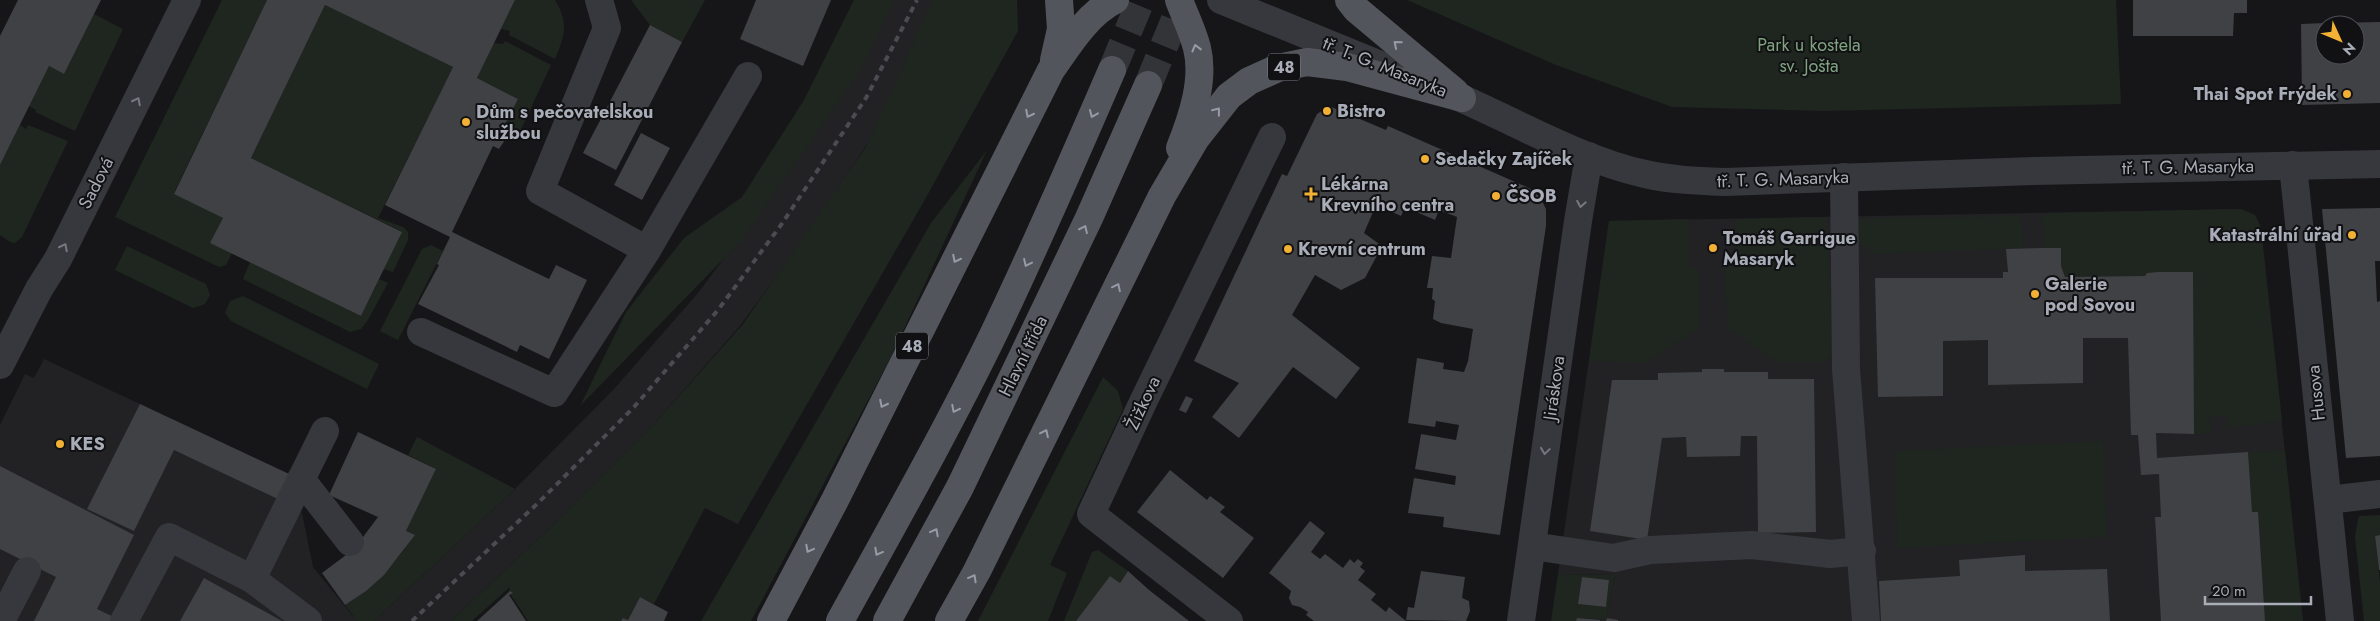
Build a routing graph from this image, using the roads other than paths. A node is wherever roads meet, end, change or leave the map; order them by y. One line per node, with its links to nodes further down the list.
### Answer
1 (187, 0): 21 (street, Sadová, one-way to 1)
2 (599, 0): 19 (street)
3 (1059, 0): 8 (main road, 48)
4 (1115, 0): 8 (main road, 48)
5 (1179, 0): 18 (main road, 48, one-way to 5)
6 (1221, 0): 12 (street, tř. T. G. Masaryka)
7 (1349, 0): 12 (main road, one-way to 7)
8 (1051, 70): 34 (main road, 48, one-way to 34)
9 (1112, 70): 35 (main road, one-way to 35)
10 (748, 76): 19 (street)
11 (1148, 85): 36 (main road, Hlavní třída, one-way to 11)
12 (1462, 98): 14 (street, tř. T. G. Masaryka); 18 (main road, 48, one-way to 12)
13 (1272, 137): 38 (street, Žižkova)
14 (1589, 156): 17 (street, tř. T. G. Masaryka); 27 (street, Jiráskova, one-way to 27)
15 (2380, 164): 16 (street, tř. T. G. Masaryka)
16 (2293, 165): 17 (street, tř. T. G. Masaryka); 25 (street, Husova)
17 (1844, 177): 28 (street)
18 (1162, 196): 37 (main road, 48, one-way to 18)
19 (646, 250): 20 (street)
20 (421, 332)
21 (1, 362)
22 (325, 431): 23 (street)
23 (302, 479): 26 (street); 30 (street)
24 (2380, 494): 25 (street)
25 (2328, 500): 41 (street, Husova)
26 (350, 542)
27 (1532, 546): 28 (street); 39 (street, Jiráskova)
28 (1862, 551): 40 (street)
29 (27, 571): 31 (street)
30 (252, 579): 32 (street); 33 (street)
31 (1, 621)
32 (124, 621)
33 (308, 621)
34 (771, 621)
35 (840, 621)
36 (887, 621)
37 (949, 621)
38 (1229, 621)
39 (1521, 621)
40 (1866, 621)
41 (2340, 621)

